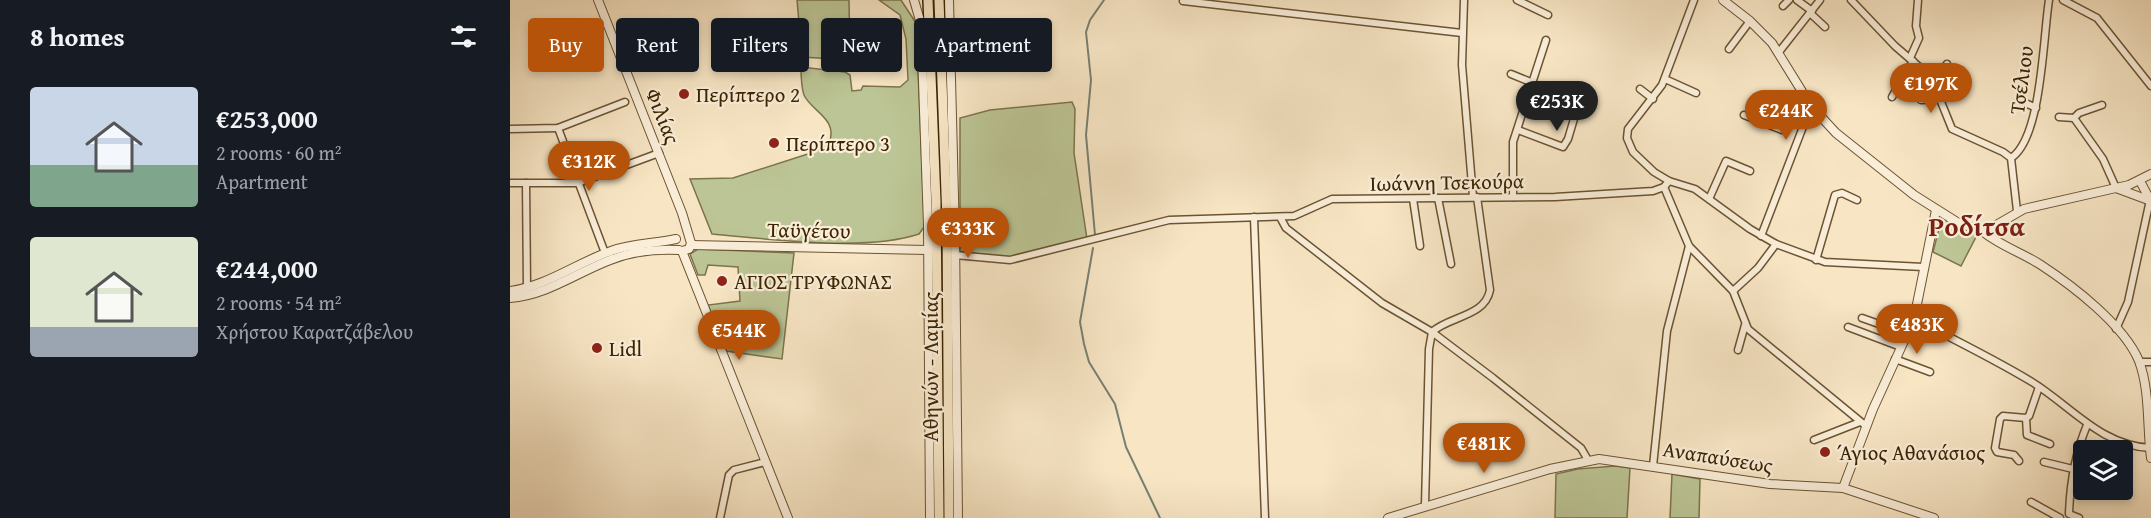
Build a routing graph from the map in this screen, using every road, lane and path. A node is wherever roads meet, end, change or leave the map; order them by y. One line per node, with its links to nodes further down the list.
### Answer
1 (598, 0): 54 (street, Φιλίας)
2 (914, 0): 84 (street)
3 (928, 0): 130 (main road, Αθηνών - Λαμίας)
4 (939, 0): 131 (main road, Αθηνών - Λαμίας)
5 (949, 0): 87 (street)
6 (1464, 0): 25 (street)
7 (1517, 0): 22 (street)
8 (1694, 0): 32 (street)
9 (1723, 0): 23 (street)
10 (1788, 0): 19 (street)
11 (1797, 0): 21 (street)
12 (1821, 0): 21 (street)
13 (1851, 0): 29 (street)
14 (1918, 0): 29 (street)
15 (2049, 0): 47 (street, Τσέλιου)
16 (2063, 0): 20 (street)
17 (2079, 0): 20 (street)
18 (1184, 1): 25 (street)
19 (1783, 6)
20 (2076, 7): 35 (street)
21 (1811, 12): 24 (street); 28 (street)
22 (1548, 15)
23 (1750, 21): 27 (street); 28 (street)
24 (1825, 27)
25 (1462, 33): 65 (street)
26 (1546, 40): 34 (street)
27 (1729, 49)
28 (1779, 52): 45 (street)
29 (1911, 60): 33 (street); 38 (street)
30 (1947, 64): 33 (street)
31 (1511, 74): 34 (street)
32 (1665, 79): 37 (street); 39 (street)
33 (1934, 81): 40 (street)
34 (1533, 83): 53 (street)
35 (2151, 86)
36 (1640, 89): 39 (street)
37 (1696, 93)
38 (1892, 97)
39 (1653, 99): 58 (street)
40 (1940, 99): 41 (street); 55 (street)
41 (1921, 100)
42 (2019, 100): 47 (street)
43 (626, 102): 51 (street)
44 (1578, 102): 53 (street)
45 (1809, 103): 48 (street); 72 (street); 78 (street)
46 (2102, 105): 50 (street)
47 (2036, 108): 55 (street, Τσέλιου)
48 (1744, 115)
49 (2059, 117): 50 (street)
50 (2074, 118): 64 (street)
51 (558, 128): 52 (street); 62 (street)
52 (510, 129)
53 (1518, 130): 66 (street)
54 (659, 153): 62 (street); 74 (street, Φιλίας)
55 (2011, 158): 73 (street)
56 (1750, 171): 69 (street)
57 (2151, 174): 59 (street)
58 (1669, 181): 63 (street); 69 (street)
59 (2140, 181): 64 (street); 71 (street)
60 (510, 183): 61 (street)
61 (526, 183): 62 (street); 91 (street)
62 (578, 183): 86 (street)
63 (1664, 187): 66 (street, Ιωάννη Τσεκούρα); 83 (street)
64 (2116, 188): 71 (street); 73 (street)
65 (1475, 197): 66 (street, Ιωάννη Τσεκούρα); 67 (street, Ιωάννη Τσεκούρα); 100 (street)
66 (1513, 197)
67 (1438, 198): 68 (street, Ιωάννη Τσεκούρα); 89 (street)
68 (1413, 199): 76 (street, Ιωάννη Τσεκούρα); 82 (street)
69 (1709, 200): 78 (street)
70 (1857, 200): 88 (street)
71 (2150, 200): 99 (street)
72 (1936, 210): 77 (street); 90 (street)
73 (2017, 211): 77 (street)
74 (682, 213): 79 (street); 80 (street, Φιλίας)
75 (1254, 217): 76 (street, Ιωάννη Τσεκούρα); 87 (street, Ιωάννη Τσεκούρα); 133 (street)
76 (1280, 218): 100 (street)
77 (1981, 230): 99 (street)
78 (1761, 236): 81 (street)
79 (677, 237): 80 (street, Ταϋγέτου); 85 (street); 86 (street)
80 (690, 241): 84 (street, Ταϋγέτου); 85 (street)
81 (1776, 244): 88 (street); 93 (street)
82 (1420, 246)
83 (1689, 246): 93 (street); 121 (street)
84 (927, 250): 129 (street)
85 (680, 251): 94 (street); 119 (street)
86 (605, 253): 91 (street)
87 (955, 255): 132 (street)
88 (1816, 260): 90 (street)
89 (1451, 264)
90 (1923, 267): 96 (street)
91 (527, 287): 92 (street)
92 (510, 291)
93 (1732, 291): 97 (street)
94 (510, 298)
95 (1862, 318): 101 (street)
96 (1914, 319): 101 (street); 108 (street)
97 (1745, 325): 103 (street); 110 (street)
98 (1848, 327): 102 (street)
99 (2116, 329): 105 (street)
100 (1432, 332): 117 (street); 125 (street)
101 (1907, 334): 102 (street)
102 (1901, 347): 104 (street)
103 (1738, 350)
104 (1895, 359): 107 (street); 110 (street)
105 (2139, 362): 106 (street); 115 (street)
106 (2151, 362)
107 (1930, 372)
108 (2038, 387): 109 (street); 111 (street)
109 (2026, 418): 114 (street); 118 (street)
110 (1863, 424): 112 (street); 123 (street)
111 (2087, 425): 113 (street); 115 (street)
112 (1814, 440)
113 (2082, 440)
114 (2050, 444)
115 (2150, 448): 116 (street)
116 (2151, 458)
117 (1588, 460): 121 (street, Αναπαύσεως); 125 (street, Αναπαύσεως)
118 (2019, 461)
119 (765, 462): 127 (street); 128 (street)
120 (2044, 462): 122 (street)
121 (1653, 466): 123 (street, Αναπαύσεως)
122 (2073, 469): 126 (street)
123 (1843, 488): 135 (street, Αναπαύσεως)
124 (2031, 502): 136 (street)
125 (1425, 505): 134 (street, Αναπαύσεως)
126 (2068, 516): 137 (street)
127 (720, 518)
128 (788, 518)
129 (930, 518)
130 (939, 518)
131 (949, 518)
132 (958, 518)
133 (1265, 518)
134 (1388, 518)
135 (1935, 518)
136 (2060, 518)
137 (2079, 518)

